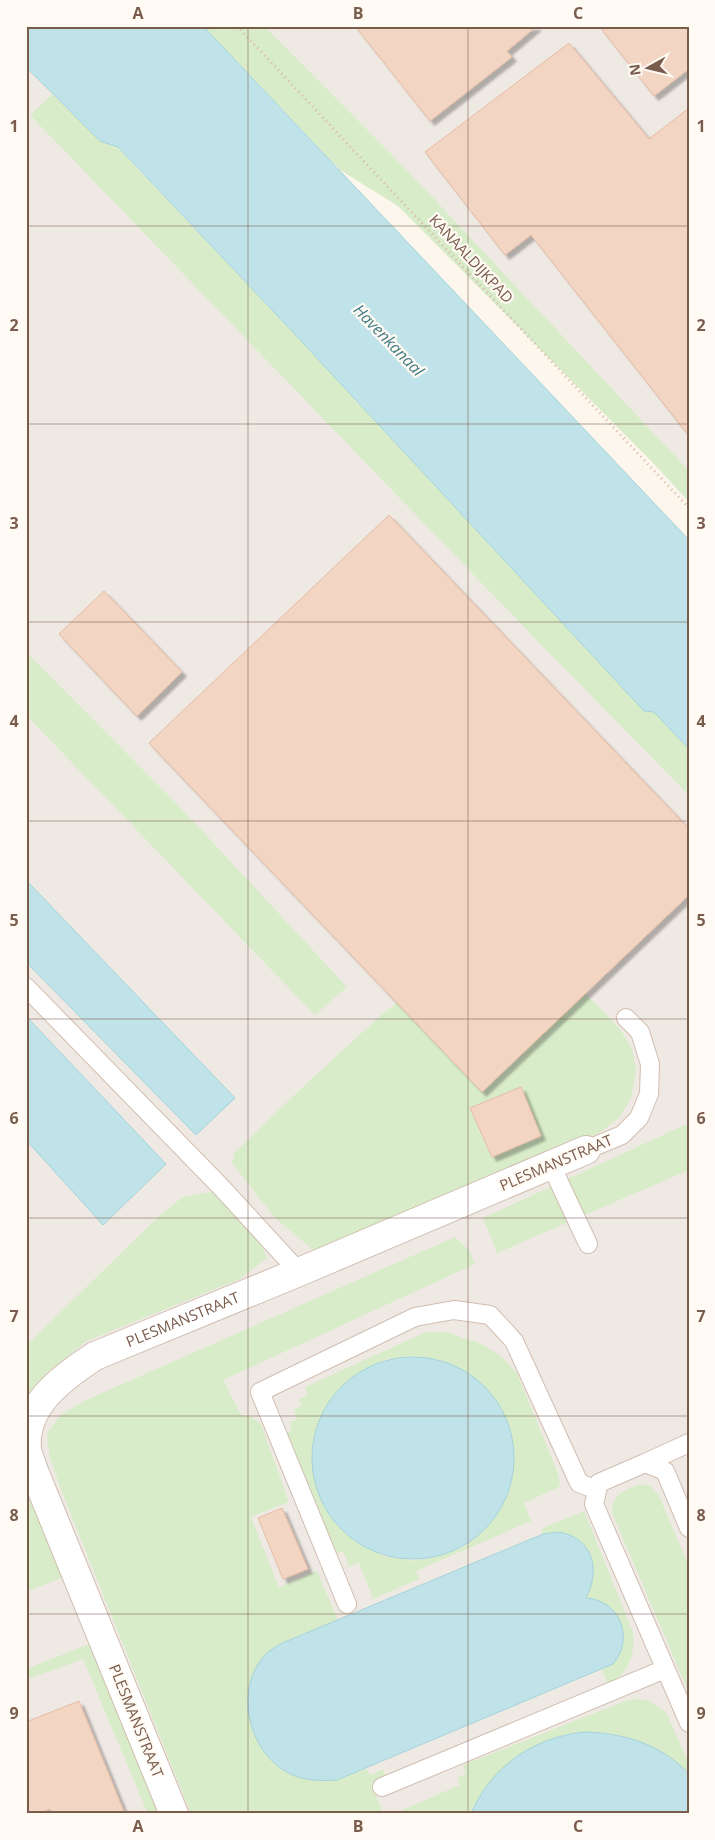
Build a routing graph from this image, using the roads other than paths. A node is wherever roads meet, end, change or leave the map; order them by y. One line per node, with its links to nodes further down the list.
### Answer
1 (26, 987): 6 (lane)
2 (626, 1018): 3 (lane, PLESMANSTRAAT)
3 (586, 1150): 4 (street, PLESMANSTRAAT)
4 (550, 1165): 5 (lane); 6 (street, PLESMANSTRAAT)
5 (588, 1244)
6 (299, 1272): 8 (street, PLESMANSTRAAT)
7 (689, 1443): 9 (lane)
8 (27, 1451): 16 (street, PLESMANSTRAAT)
9 (645, 1463): 10 (lane); 11 (lane)
10 (597, 1490): 12 (lane); 13 (lane)
11 (689, 1528)
12 (347, 1604)
13 (665, 1668): 14 (lane); 15 (lane)
14 (689, 1723)
15 (382, 1787)
16 (174, 1814)

